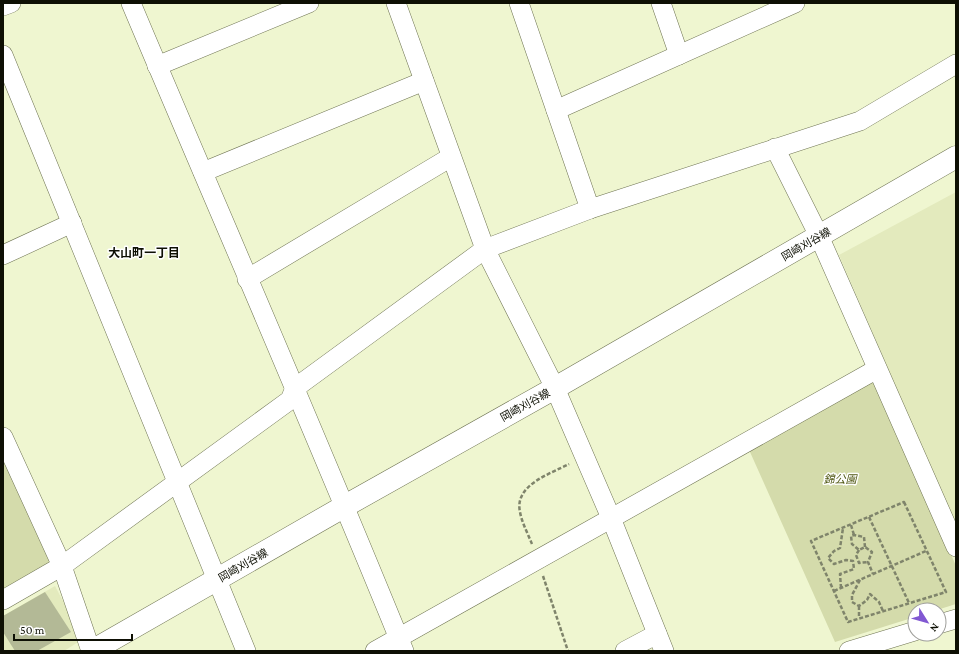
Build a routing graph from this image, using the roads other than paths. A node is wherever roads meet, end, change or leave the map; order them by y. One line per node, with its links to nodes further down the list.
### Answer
1 (11, 3): 8 (street)
2 (131, 3): 12 (street)
3 (310, 3): 12 (street)
4 (396, 3): 13 (street)
5 (519, 3): 14 (street)
6 (661, 3): 10 (street)
7 (795, 3): 10 (street)
8 (3, 6)
9 (3, 55): 20 (street)
10 (679, 55): 14 (street)
11 (956, 64): 15 (street)
12 (157, 66): 18 (street)
13 (424, 81): 16 (street); 18 (street)
14 (556, 110): 19 (street)
15 (775, 148): 19 (street); 21 (street)
16 (451, 157): 22 (street); 24 (street)
17 (956, 157): 21 (main road, 岡崎刈谷線)
18 (203, 172): 24 (street)
19 (590, 209): 22 (street)
20 (72, 223): 23 (street); 29 (street)
21 (819, 236): 25 (street); 27 (main road, 岡崎刈谷線)
22 (485, 249): 26 (street); 27 (street)
23 (3, 254)
24 (247, 278): 26 (street)
25 (877, 369): 31 (street); 32 (street)
26 (294, 388): 29 (street); 30 (street)
27 (555, 388): 30 (main road, 岡崎刈谷線); 31 (street)
28 (3, 437): 33 (street)
29 (177, 481): 33 (street); 34 (street)
30 (345, 506): 34 (main road, 岡崎刈谷線); 38 (street)
31 (611, 518): 37 (street); 38 (street)
32 (956, 547)
33 (62, 566): 35 (street); 39 (street)
34 (217, 580): 39 (main road, 岡崎刈谷線); 40 (street)
35 (3, 600)
36 (907, 633): 44 (street)
37 (657, 634): 42 (street); 43 (street)
38 (401, 644): 41 (street)
39 (91, 651)
40 (246, 651)
41 (375, 651)
42 (625, 651)
43 (664, 651)
44 (849, 651)

